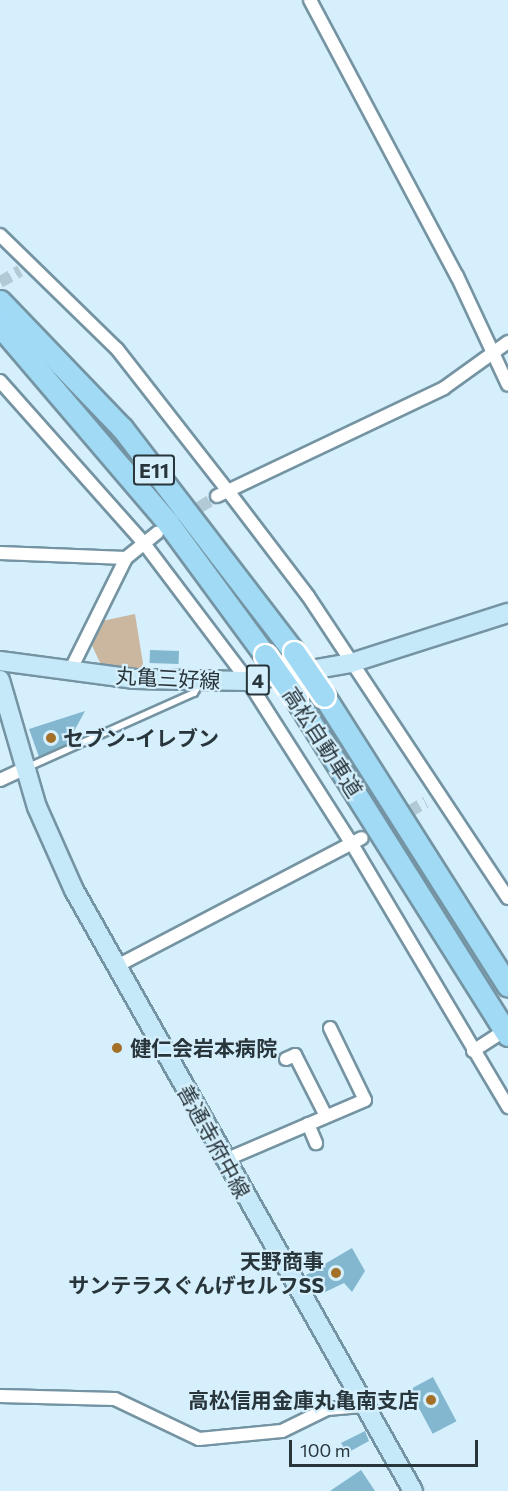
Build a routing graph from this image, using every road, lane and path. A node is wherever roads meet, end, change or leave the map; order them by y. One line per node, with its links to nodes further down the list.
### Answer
1 (310, 0): 6 (street)
2 (0, 235): 9 (street)
3 (0, 301): 26 (highway, 高松自動車道 / E11, bridge)
4 (0, 326): 28 (highway, 高松自動車道 / E11, bridge)
5 (508, 342): 6 (street)
6 (491, 354): 8 (street); 9 (street)
7 (0, 381): 11 (street)
8 (508, 386)
9 (223, 494): 16 (street)
10 (157, 533): 11 (street)
11 (143, 542): 13 (street); 19 (street)
12 (0, 553): 13 (street)
13 (126, 558): 17 (street)
14 (508, 613): 16 (main road, 丸亀三好線 / 4)
15 (0, 661): 17 (main road, 丸亀三好線 / 4)
16 (351, 663): 19 (main road, 丸亀三好線 / 4); 24 (street)
17 (71, 669): 20 (main road, 丸亀三好線 / 4)
18 (0, 680): 21 (main road, 善通寺府中線)
19 (248, 681): 20 (main road, 丸亀三好線 / 4); 23 (street)
20 (202, 682): 21 (lane)
21 (24, 769): 22 (street); 25 (main road, 善通寺府中線)
22 (0, 780)
23 (357, 841): 25 (street); 29 (street)
24 (508, 898)
25 (117, 966): 35 (main road, 善通寺府中線)
26 (508, 986)
27 (330, 1028): 32 (street)
28 (503, 1035): 29 (street)
29 (473, 1051): 31 (street)
30 (286, 1059): 32 (street)
31 (508, 1107)
32 (326, 1116): 33 (street)
33 (308, 1124): 34 (street); 35 (street)
34 (316, 1143)
35 (225, 1160): 37 (main road, 善通寺府中線)
36 (0, 1396): 37 (street)
37 (365, 1406): 38 (main road, 善通寺府中線)
38 (413, 1491)

